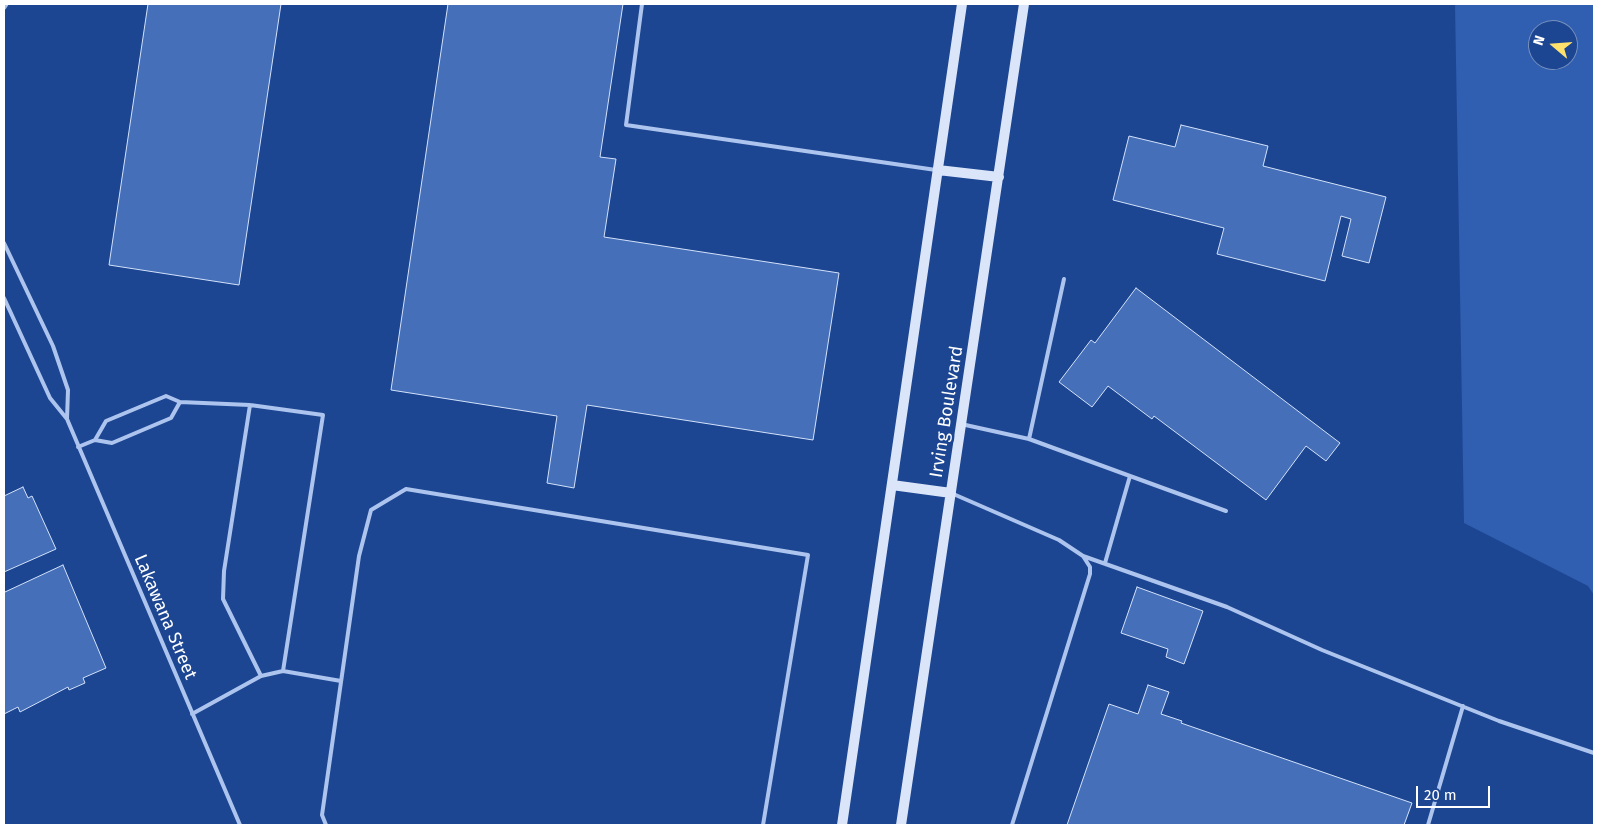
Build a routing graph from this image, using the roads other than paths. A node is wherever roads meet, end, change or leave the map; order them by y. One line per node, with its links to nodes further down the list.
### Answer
1 (6, 4): 5 (street)
2 (642, 4): 6 (lane)
3 (962, 4): 6 (main road)
4 (1024, 4): 7 (main road, Irving Boulevard)
5 (4, 7)
6 (938, 170): 7 (main road); 19 (main road)
7 (999, 177): 14 (main road, Irving Boulevard)
8 (4, 243): 13 (lane, Lakawana Street)
9 (1064, 279): 15 (lane)
10 (4, 298): 13 (lane, Lakawana Street)
11 (180, 402): 12 (lane); 16 (lane); 16 (lane)
12 (250, 406): 24 (lane); 25 (lane)
13 (67, 419): 17 (lane, Lakawana Street)
14 (961, 424): 15 (lane); 20 (main road, Irving Boulevard)
15 (1029, 438): 18 (lane)
16 (94, 440): 17 (lane)
17 (78, 447): 28 (lane, Lakawana Street)
18 (1130, 476): 21 (lane); 23 (lane)
19 (892, 485): 20 (main road); 33 (main road)
20 (951, 493): 22 (lane); 34 (main road, Irving Boulevard)
21 (1226, 511)
22 (1083, 556): 23 (lane); 35 (lane)
23 (1105, 563): 27 (lane)
24 (283, 671): 25 (lane); 26 (lane)
25 (261, 676): 28 (lane)
26 (341, 681): 31 (lane); 32 (lane)
27 (1463, 706): 29 (lane); 36 (lane)
28 (192, 714): 30 (lane, Lakawana Street)
29 (1594, 753)
30 (240, 825)
31 (326, 825)
32 (763, 825)
33 (842, 825)
34 (901, 825)
35 (1012, 825)
36 (1428, 825)

